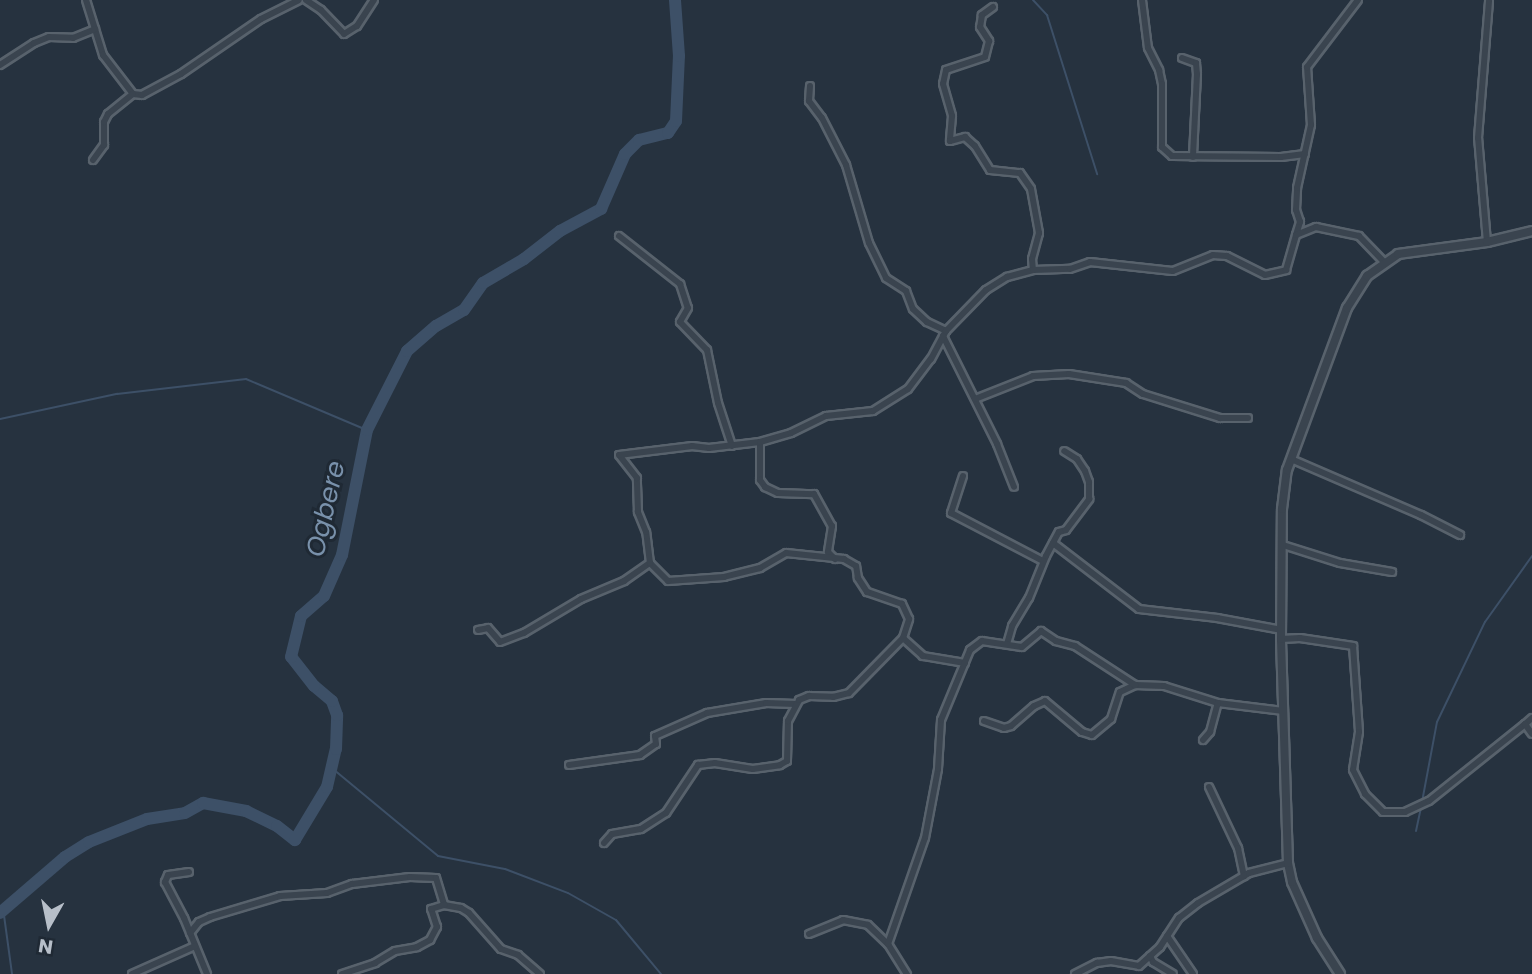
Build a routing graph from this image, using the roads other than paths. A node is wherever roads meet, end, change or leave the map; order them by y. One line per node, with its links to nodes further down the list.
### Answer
1 (86, 0): 9 (street)
2 (299, 0): 13 (street)
3 (306, 0): 4 (street)
4 (374, 0)
5 (1142, 0): 15 (street)
6 (1358, 0): 14 (street)
7 (1489, 0): 20 (street)
8 (993, 7): 22 (street)
9 (95, 29): 11 (street); 13 (street)
10 (1182, 58): 15 (street)
11 (0, 65)
12 (810, 86): 23 (street)
13 (133, 94): 16 (street)
14 (1305, 153): 15 (street); 18 (street)
15 (1193, 157)
16 (93, 160)
17 (1532, 231): 20 (street)
18 (1296, 235): 21 (street); 22 (street)
19 (619, 236): 27 (street)
20 (1487, 242): 21 (street)
21 (1385, 263): 29 (street)
22 (1033, 271): 23 (street)
23 (945, 333): 24 (street); 26 (street)
24 (975, 399): 25 (street); 31 (street)
25 (1248, 418)
26 (760, 442): 27 (street); 35 (street)
27 (732, 446): 37 (street)
28 (1064, 451): 33 (street)
29 (1291, 459): 32 (street); 34 (street)
30 (964, 476): 36 (street)
31 (1014, 486)
32 (1460, 536)
33 (1053, 543): 36 (street); 40 (street)
34 (1283, 545): 38 (street); 40 (street)
35 (835, 559): 37 (street); 41 (street)
36 (1044, 561): 42 (street)
37 (650, 563): 39 (street)
38 (1392, 572)
39 (478, 630)
40 (1282, 634): 47 (street); 50 (street)
41 (903, 638): 43 (street); 46 (street)
42 (1007, 645): 43 (street); 44 (street)
43 (965, 663): 63 (street)
44 (1135, 685): 45 (street); 49 (street)
45 (1218, 703): 47 (street); 52 (street)
46 (796, 704): 53 (street); 55 (street)
47 (1283, 711): 56 (street)
48 (1532, 718): 50 (street)
49 (984, 722)
50 (1525, 724): 51 (street)
51 (1532, 734)
52 (1203, 740)
53 (569, 765)
54 (1209, 787): 58 (street)
55 (604, 843)
56 (1288, 863): 58 (street); 74 (street)
57 (189, 872): 60 (street)
58 (1244, 876): 62 (street)
59 (444, 905): 60 (street); 68 (street); 69 (street)
60 (190, 933): 64 (street)
61 (809, 934): 63 (street)
62 (1167, 936): 65 (street); 73 (street)
63 (888, 944): 70 (street)
64 (195, 946): 66 (street); 67 (street)
65 (1150, 956): 71 (street); 72 (street)
66 (132, 974)
67 (207, 974)
68 (342, 974)
69 (540, 974)
70 (907, 974)
71 (1075, 974)
72 (1173, 974)
73 (1193, 974)
74 (1340, 974)

